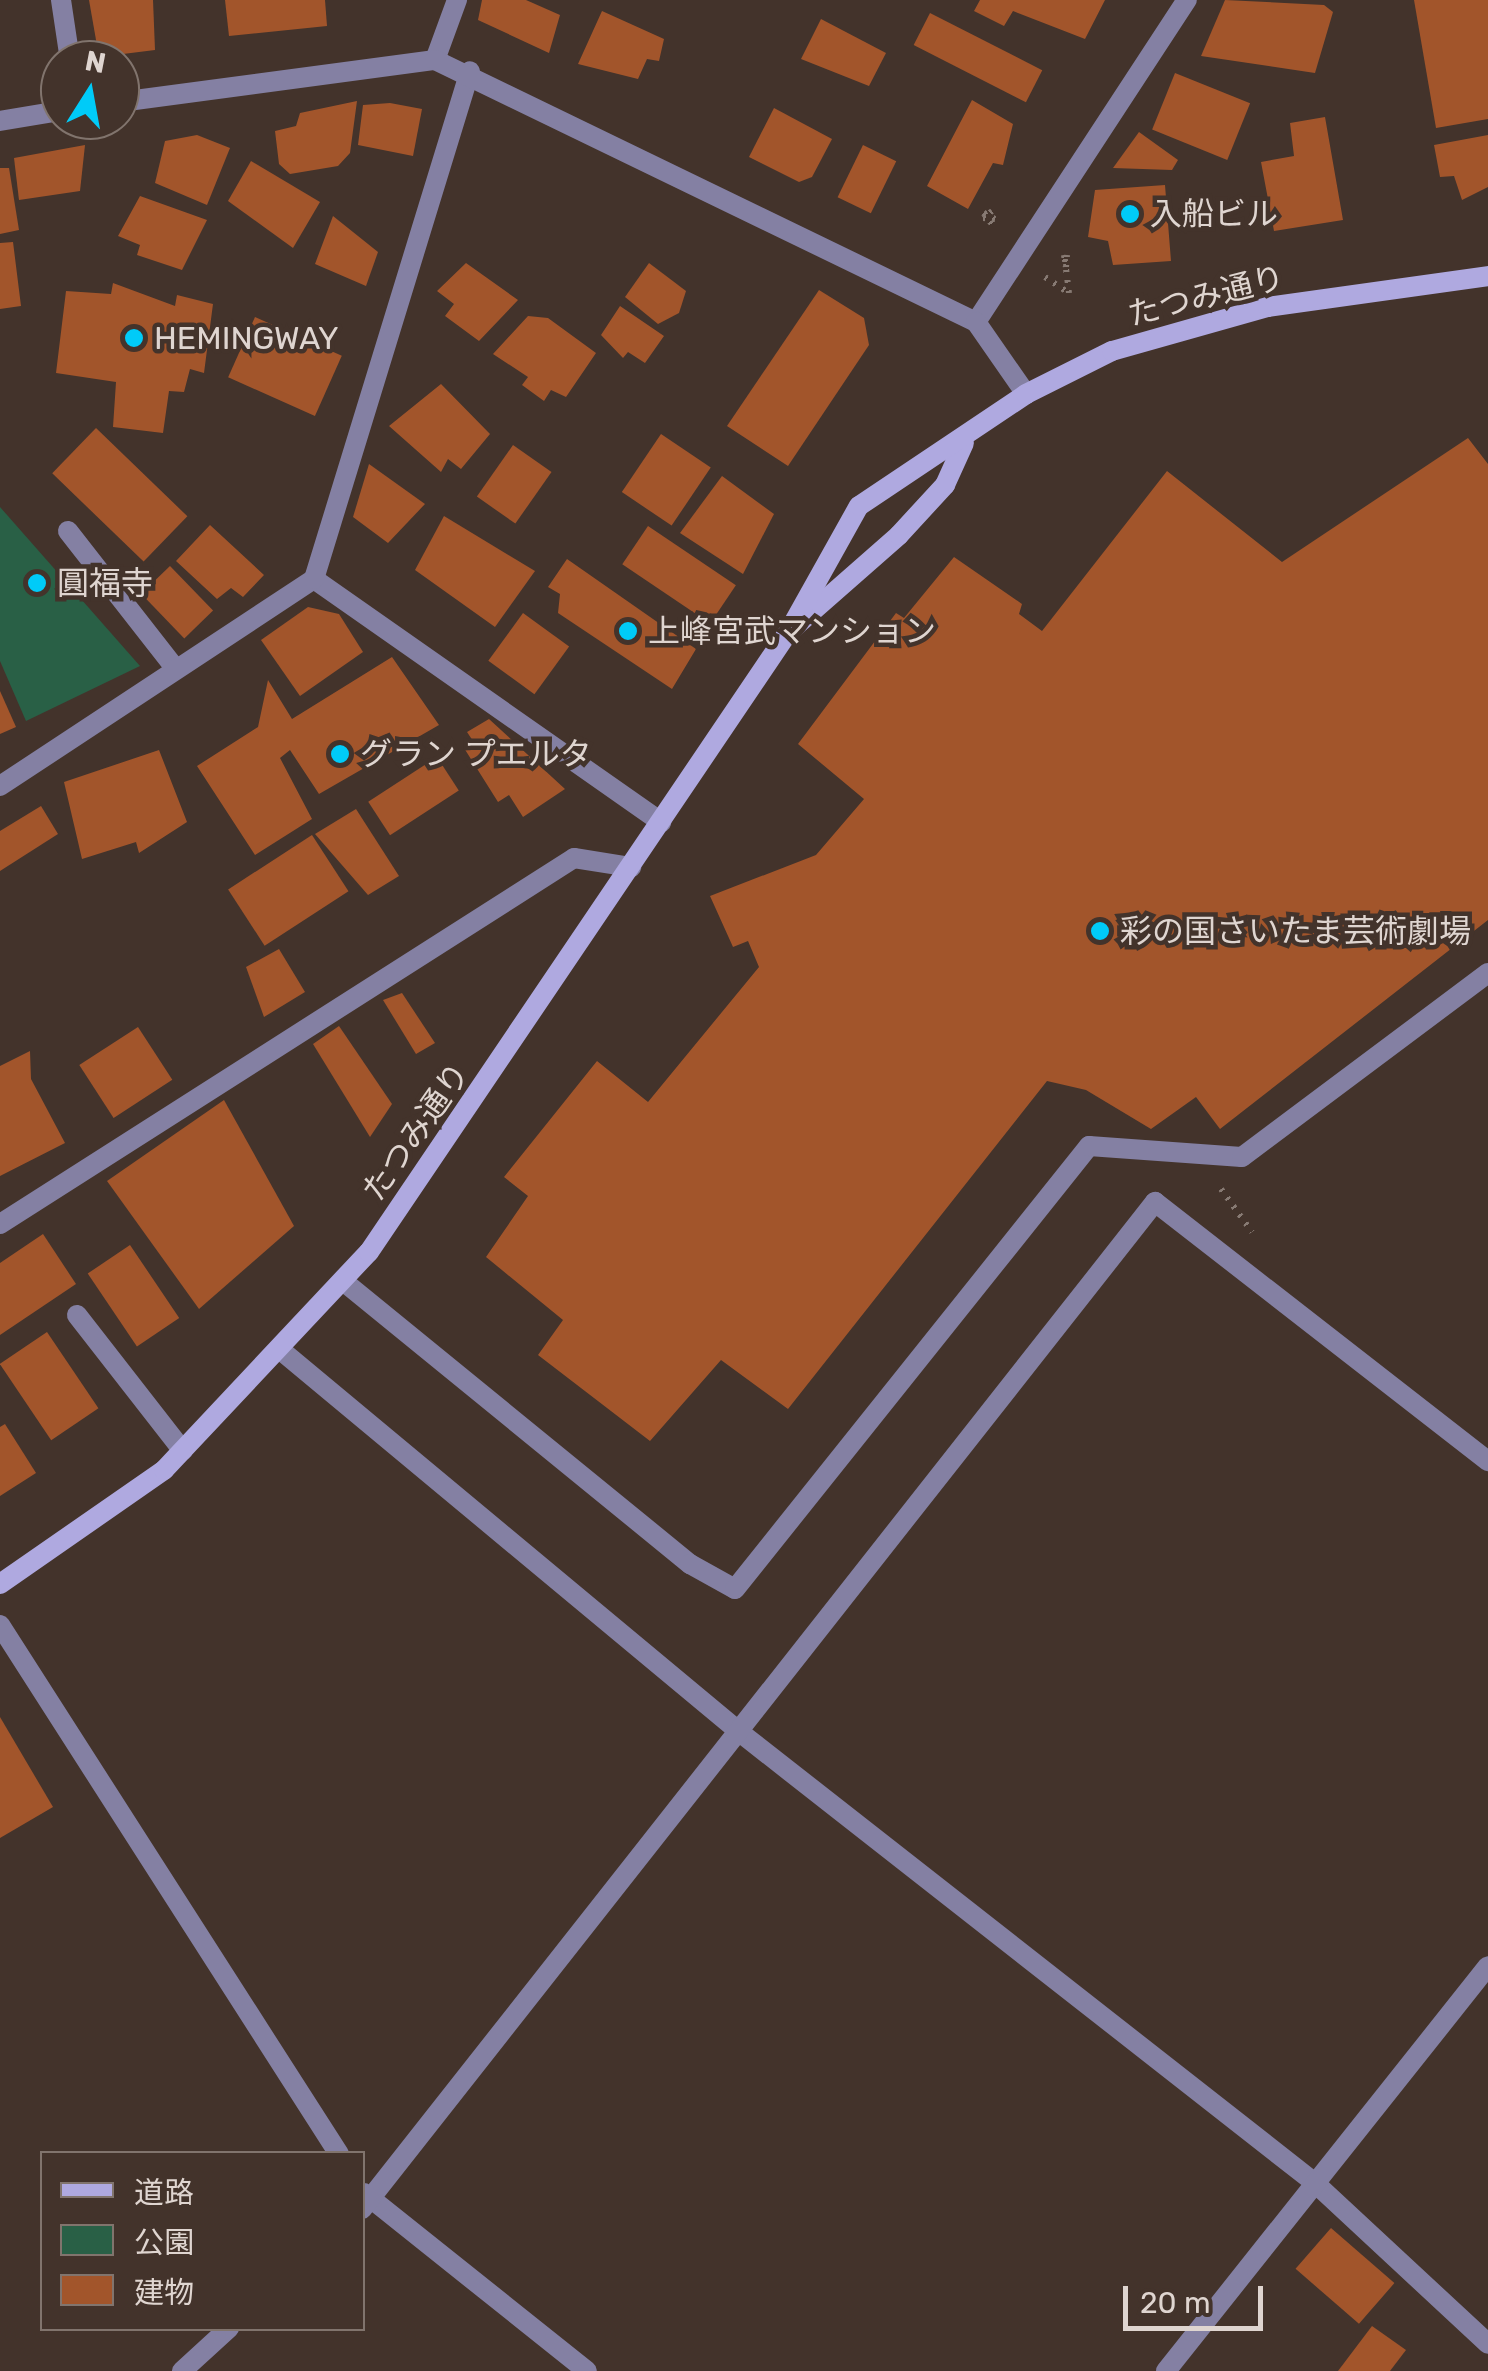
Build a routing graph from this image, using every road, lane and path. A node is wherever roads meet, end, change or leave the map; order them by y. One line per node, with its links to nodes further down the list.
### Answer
1 (61, 0): 4 (street)
2 (457, 0): 5 (street)
3 (1188, 0): 15 (street)
4 (67, 40)
5 (436, 60): 6 (street); 7 (street)
6 (470, 71): 15 (street); 19 (street)
7 (140, 99)
8 (40, 114): 9 (street)
9 (0, 121)
10 (992, 211): 11 (path, bridge)
11 (995, 229)
12 (1068, 255): 14 (path, bridge)
13 (1488, 276): 16 (main road, たつみ通り)
14 (1069, 293)
15 (976, 322): 16 (street)
16 (1026, 394): 17 (main road, たつみ通り)
17 (964, 443): 20 (main road, たつみ通り); 20 (main road, たつみ通り)
18 (68, 531): 21 (street)
19 (314, 578): 21 (street); 23 (street)
20 (789, 631): 23 (main road, たつみ通り)
21 (175, 668): 22 (street)
22 (0, 786)
23 (662, 822): 24 (main road, たつみ通り)
24 (631, 867): 27 (street); 29 (main road, たつみ通り)
25 (1488, 973): 26 (street)
26 (1196, 1154): 28 (path); 29 (street)
27 (0, 1224)
28 (1242, 1270): 33 (street); 36 (street)
29 (343, 1281): 31 (main road, たつみ通り)
30 (78, 1315): 32 (street)
31 (283, 1352): 32 (main road, たつみ通り); 36 (street)
32 (183, 1451): 34 (main road, たつみ通り)
33 (1488, 1462)
34 (0, 1584)
35 (0, 1625): 38 (street)
36 (742, 1734): 39 (street); 40 (street)
37 (1488, 1966): 39 (street)
38 (336, 2151)
39 (1315, 2183): 42 (street); 45 (street)
40 (365, 2201): 44 (street)
41 (226, 2331): 43 (street)
42 (1488, 2344)
43 (182, 2371)
44 (587, 2371)
45 (1166, 2371)

